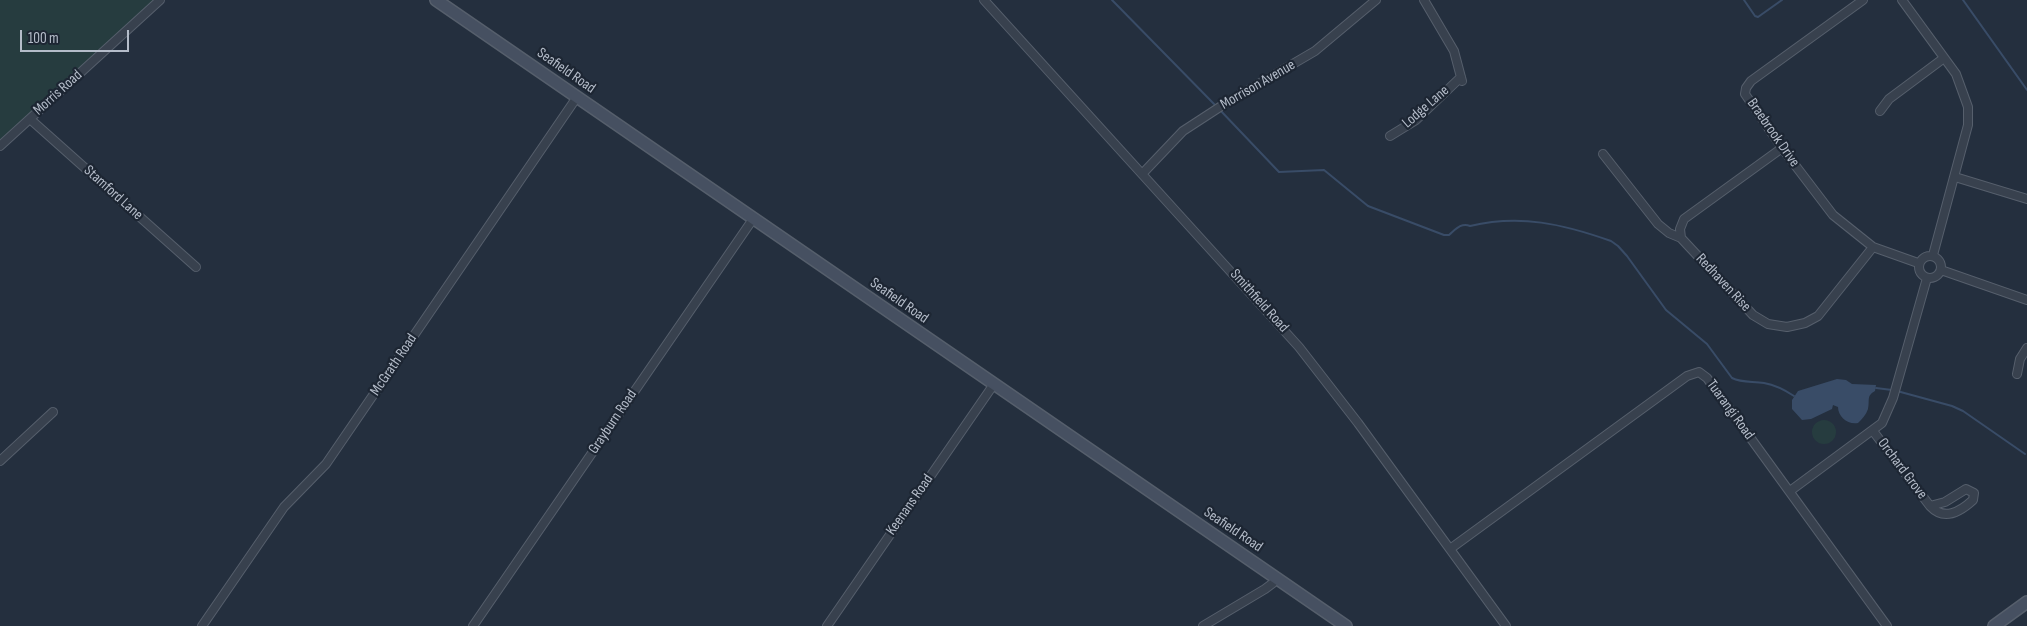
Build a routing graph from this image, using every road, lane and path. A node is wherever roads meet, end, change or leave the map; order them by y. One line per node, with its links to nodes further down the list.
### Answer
1 (160, 0): 11 (street, Morris Road)
2 (436, 0): 9 (street, Seafield Road)
3 (984, 0): 16 (street, Smithfield Road)
4 (1376, 0): 16 (street, Morrison Avenue)
5 (1424, 0): 12 (street, Lodge Lane)
6 (1863, 0): 14 (street, Braebrook Drive)
7 (1902, 0): 8 (street)
8 (1944, 58): 10 (street); 17 (street)
9 (577, 97): 19 (street, Seafield Road); 39 (street, McGrath Road)
10 (1880, 112)
11 (30, 119): 13 (street, Morris Road); 24 (street, Stamford Lane)
12 (1390, 136)
13 (0, 146)
14 (1782, 148): 20 (street); 21 (street, Braebrook Drive)
15 (1604, 154): 20 (street, Redhaven Rise)
16 (1144, 173): 36 (street, Smithfield Road)
17 (1955, 177): 18 (street); 22 (street)
18 (2027, 199)
19 (753, 218): 30 (street, Seafield Road); 40 (street, Grayburn Road)
20 (1681, 238): 21 (street, Redhaven Rise)
21 (1872, 247): 23 (street, Braebrook Drive)
22 (1933, 255): 23 (street); 25 (street)
23 (1918, 263): 26 (street)
24 (196, 267)
25 (1941, 270): 26 (street); 27 (street)
26 (1927, 278): 32 (street)
27 (2027, 300)
28 (2027, 348): 29 (street)
29 (2017, 374)
30 (994, 384): 37 (street, Seafield Road); 41 (street, Keenans Road)
31 (54, 412): 33 (street)
32 (1873, 431): 34 (street); 35 (street, Orchard Grove)
33 (0, 461)
34 (1790, 491): 36 (street, Tuarangi Road); 45 (street, Tuarangi Road)
35 (1930, 506): 35 (street, Orchard Grove)
36 (1450, 550): 44 (street, Smithfield Road)
37 (1276, 578): 42 (street); 43 (street, Seafield Road)
38 (2027, 602): 46 (street)
39 (202, 626)
40 (473, 626)
41 (827, 626)
42 (1203, 626)
43 (1346, 626)
44 (1506, 626)
45 (1887, 626)
46 (1994, 626)

